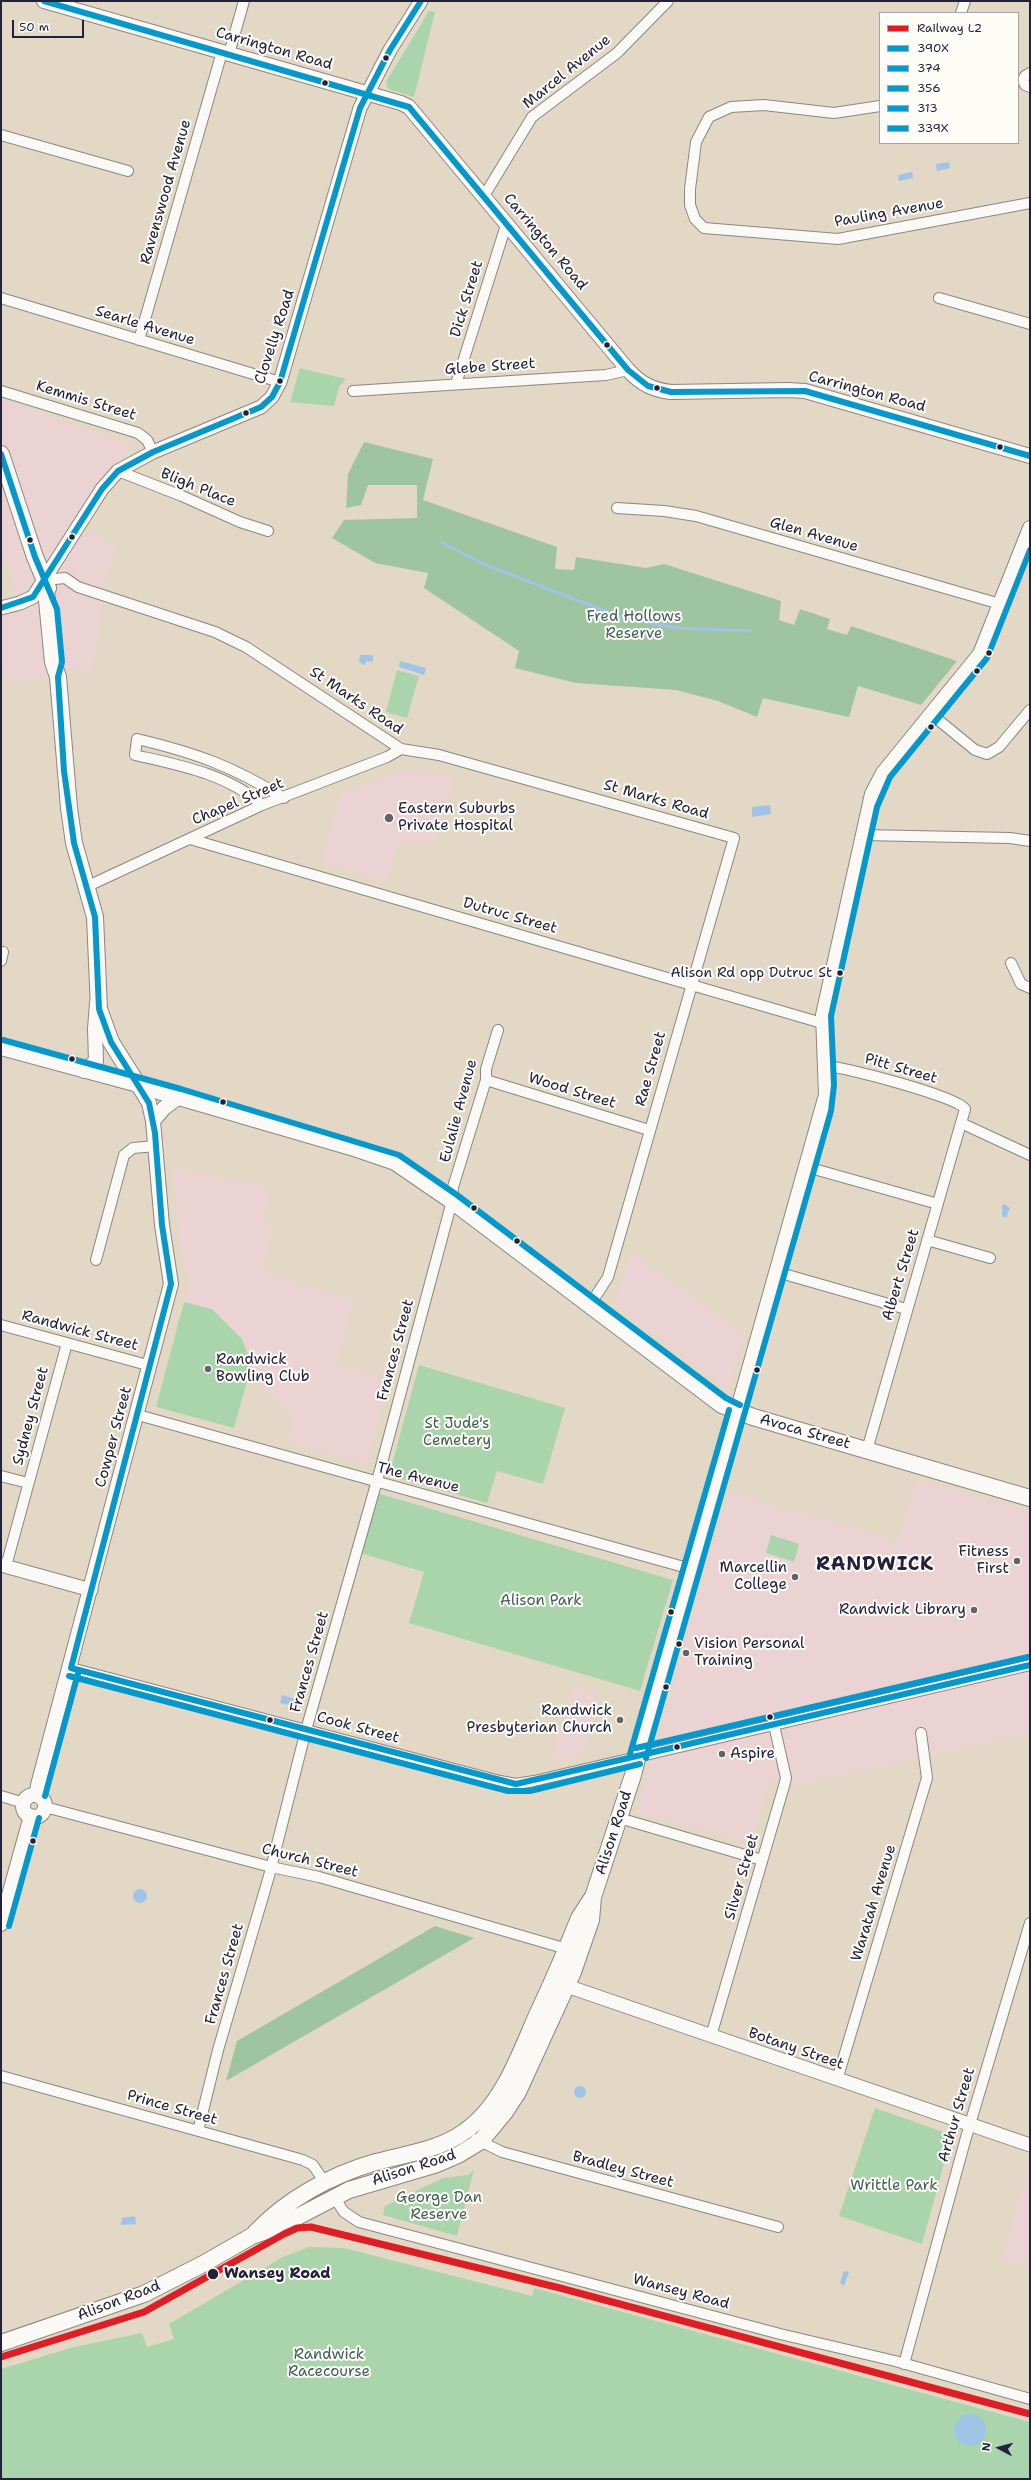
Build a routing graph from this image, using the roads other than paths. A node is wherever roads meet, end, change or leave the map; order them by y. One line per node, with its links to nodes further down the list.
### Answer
1 (44, 1): 7 (main road, Carrington Road)
2 (244, 1): 7 (street, Ravenswood Avenue)
3 (420, 1): 10 (street, Clovelly Road)
4 (668, 1): 14 (street, Marcel Avenue)
5 (965, 1): 6 (street)
6 (961, 12)
7 (226, 53): 10 (main road, Carrington Road); 20 (street, Ravenswood Avenue)
8 (1030, 73): 9 (street)
9 (1030, 87)
10 (367, 93): 14 (main road, Carrington Road); 22 (street, Clovelly Road)
11 (879, 106): 15 (street, Pauling Avenue)
12 (1, 135): 13 (street)
13 (128, 172)
14 (484, 196): 16 (main road, Carrington Road)
15 (1030, 203)
16 (506, 222): 21 (main road, Carrington Road); 23 (street, Dick Street)
17 (1, 298): 20 (street, Searle Avenue)
18 (939, 298): 19 (street)
19 (1030, 324)
20 (139, 340): 22 (street, Searle Avenue)
21 (628, 370): 23 (street, Glebe Street); 28 (main road, Carrington Road)
22 (280, 382): 26 (street, Clovelly Road)
23 (456, 384): 24 (street, Glebe Street)
24 (353, 391)
25 (1, 392): 26 (street, Kemmis Street)
26 (153, 452): 29 (street, Clovelly Road)
27 (1, 454): 33 (main road)
28 (1030, 456)
29 (118, 471): 32 (street, Bligh Place); 33 (street, Clovelly Road)
30 (617, 508): 34 (street, Glen Avenue)
31 (1030, 528): 34 (main road, Alison Road)
32 (268, 531)
33 (45, 580): 35 (street, Clovelly Road); 38 (street, St Marks Road); 45 (main road)
34 (1000, 604): 37 (main road, Alison Road)
35 (1, 608)
36 (1030, 710): 37 (street)
37 (931, 714): 41 (main road, Alison Road)
38 (401, 749): 39 (street, Chapel Street); 42 (street, St Marks Road)
39 (284, 798): 40 (street, Chapel Street); 40 (street)
40 (262, 805): 43 (street, Chapel Street)
41 (862, 835): 44 (street); 50 (main road, Alison Road)
42 (734, 838): 47 (street, Rae Street)
43 (190, 839): 45 (street, Chapel Street); 47 (street, Dutruc Street)
44 (1030, 841)
45 (88, 886): 49 (main road)
46 (1011, 963): 48 (street)
47 (691, 984): 50 (street, Dutruc Street); 61 (street, Rae Street)
48 (1030, 988)
49 (98, 991): 54 (main road); 56 (main road)
50 (822, 1023): 53 (main road, Alison Road)
51 (498, 1030): 55 (street, Eulalie Avenue)
52 (1, 1048): 54 (main road, Avoca Street)
53 (825, 1066): 58 (street, Pitt Street); 64 (main road, Alison Road)
54 (84, 1071): 56 (main road, Avoca Street)
55 (486, 1080): 61 (street, Wood Street); 65 (street, Eulalie Avenue)
56 (138, 1085): 57 (main road, Avoca Street); 59 (main road, Cowper Street)
57 (179, 1097): 59 (main road); 65 (main road, Avoca Street)
58 (965, 1109): 60 (street, Albert Street)
59 (153, 1121): 62 (main road, Cowper Street)
60 (961, 1123): 63 (street); 66 (street, Albert Street)
61 (649, 1130): 71 (street, Rae Street)
62 (156, 1146): 69 (street); 75 (main road, Cowper Street)
63 (1030, 1155)
64 (807, 1167): 66 (street); 70 (main road, Alison Road)
65 (452, 1201): 71 (main road, Avoca Street); 80 (street, Frances Street)
66 (938, 1204): 67 (street, Albert Street)
67 (927, 1240): 68 (street); 72 (street, Albert Street)
68 (990, 1258)
69 (96, 1260)
70 (777, 1272): 72 (street); 76 (main road, Alison Road)
71 (590, 1305): 76 (main road, Avoca Street)
72 (906, 1309): 78 (street, Albert Street)
73 (1, 1325): 74 (street, Randwick Street)
74 (67, 1343): 75 (street, Randwick Street); 81 (street, Sydney Street)
75 (151, 1366): 77 (main road, Cowper Street)
76 (737, 1412): 78 (main road, Avoca Street); 84 (main road, Alison Road)
77 (138, 1415): 80 (street, The Avenue); 85 (main road, Cowper Street)
78 (867, 1450): 82 (main road, Avoca Street)
79 (1, 1476): 81 (street)
80 (376, 1481): 84 (street, The Avenue); 89 (street, Frances Street)
81 (28, 1483): 83 (street, Sydney Street)
82 (1030, 1498)
83 (3, 1566): 85 (street)
84 (691, 1569): 91 (main road, Alison Road)
85 (91, 1590): 87 (main road, Cowper Street)
86 (1030, 1665): 88 (street, Cook Street)
87 (71, 1668): 89 (street, Cook Street); 93 (main road, Cowper Street)
88 (774, 1725): 91 (street, Cook Street); 97 (street, Silver Street)
89 (306, 1730): 91 (street, Cook Street); 98 (street, Frances Street)
90 (922, 1733): 106 (street, Waratah Avenue)
91 (638, 1756): 96 (main road, Alison Road)
92 (1, 1796): 94 (street)
93 (41, 1801): 94 (main road); 95 (main road); 98 (street, Church Street)
94 (24, 1803): 95 (main road)
95 (31, 1816): 101 (main road)
96 (619, 1818): 97 (street); 99 (main road, Alison Road)
97 (762, 1860): 104 (street, Silver Street)
98 (271, 1867): 102 (street, Church Street); 108 (street, Frances Street)
99 (593, 1897): 102 (main road, Alison Road); 103 (main road, Alison Road)
100 (1030, 1923): 107 (street, Arthur Street)
101 (1, 1924)
102 (567, 1948): 103 (main road, Alison Road)
103 (560, 1984): 104 (street, Botany Street); 109 (main road, Alison Road); 110 (main road, Alison Road)
104 (711, 2036): 106 (street, Botany Street)
105 (1, 2076): 108 (street, Prince Street)
106 (837, 2080): 107 (street, Botany Street)
107 (970, 2125): 111 (street, Botany Street); 117 (street, Arthur Street)
108 (198, 2131): 112 (street, Prince Street)
109 (464, 2132): 110 (street, Bradley Street); 112 (main road, Alison Road)
110 (481, 2141): 113 (main road, Alison Road); 114 (street, Bradley Street)
111 (1030, 2145)
112 (325, 2183): 113 (main road); 115 (main road, Alison Road)
113 (334, 2197): 115 (main road, Alison Road); 117 (street, Wansey Road)
114 (778, 2227)
115 (252, 2236): 116 (main road, Alison Road)
116 (1, 2343)
117 (904, 2364): 118 (street, Wansey Road)
118 (1030, 2399)

